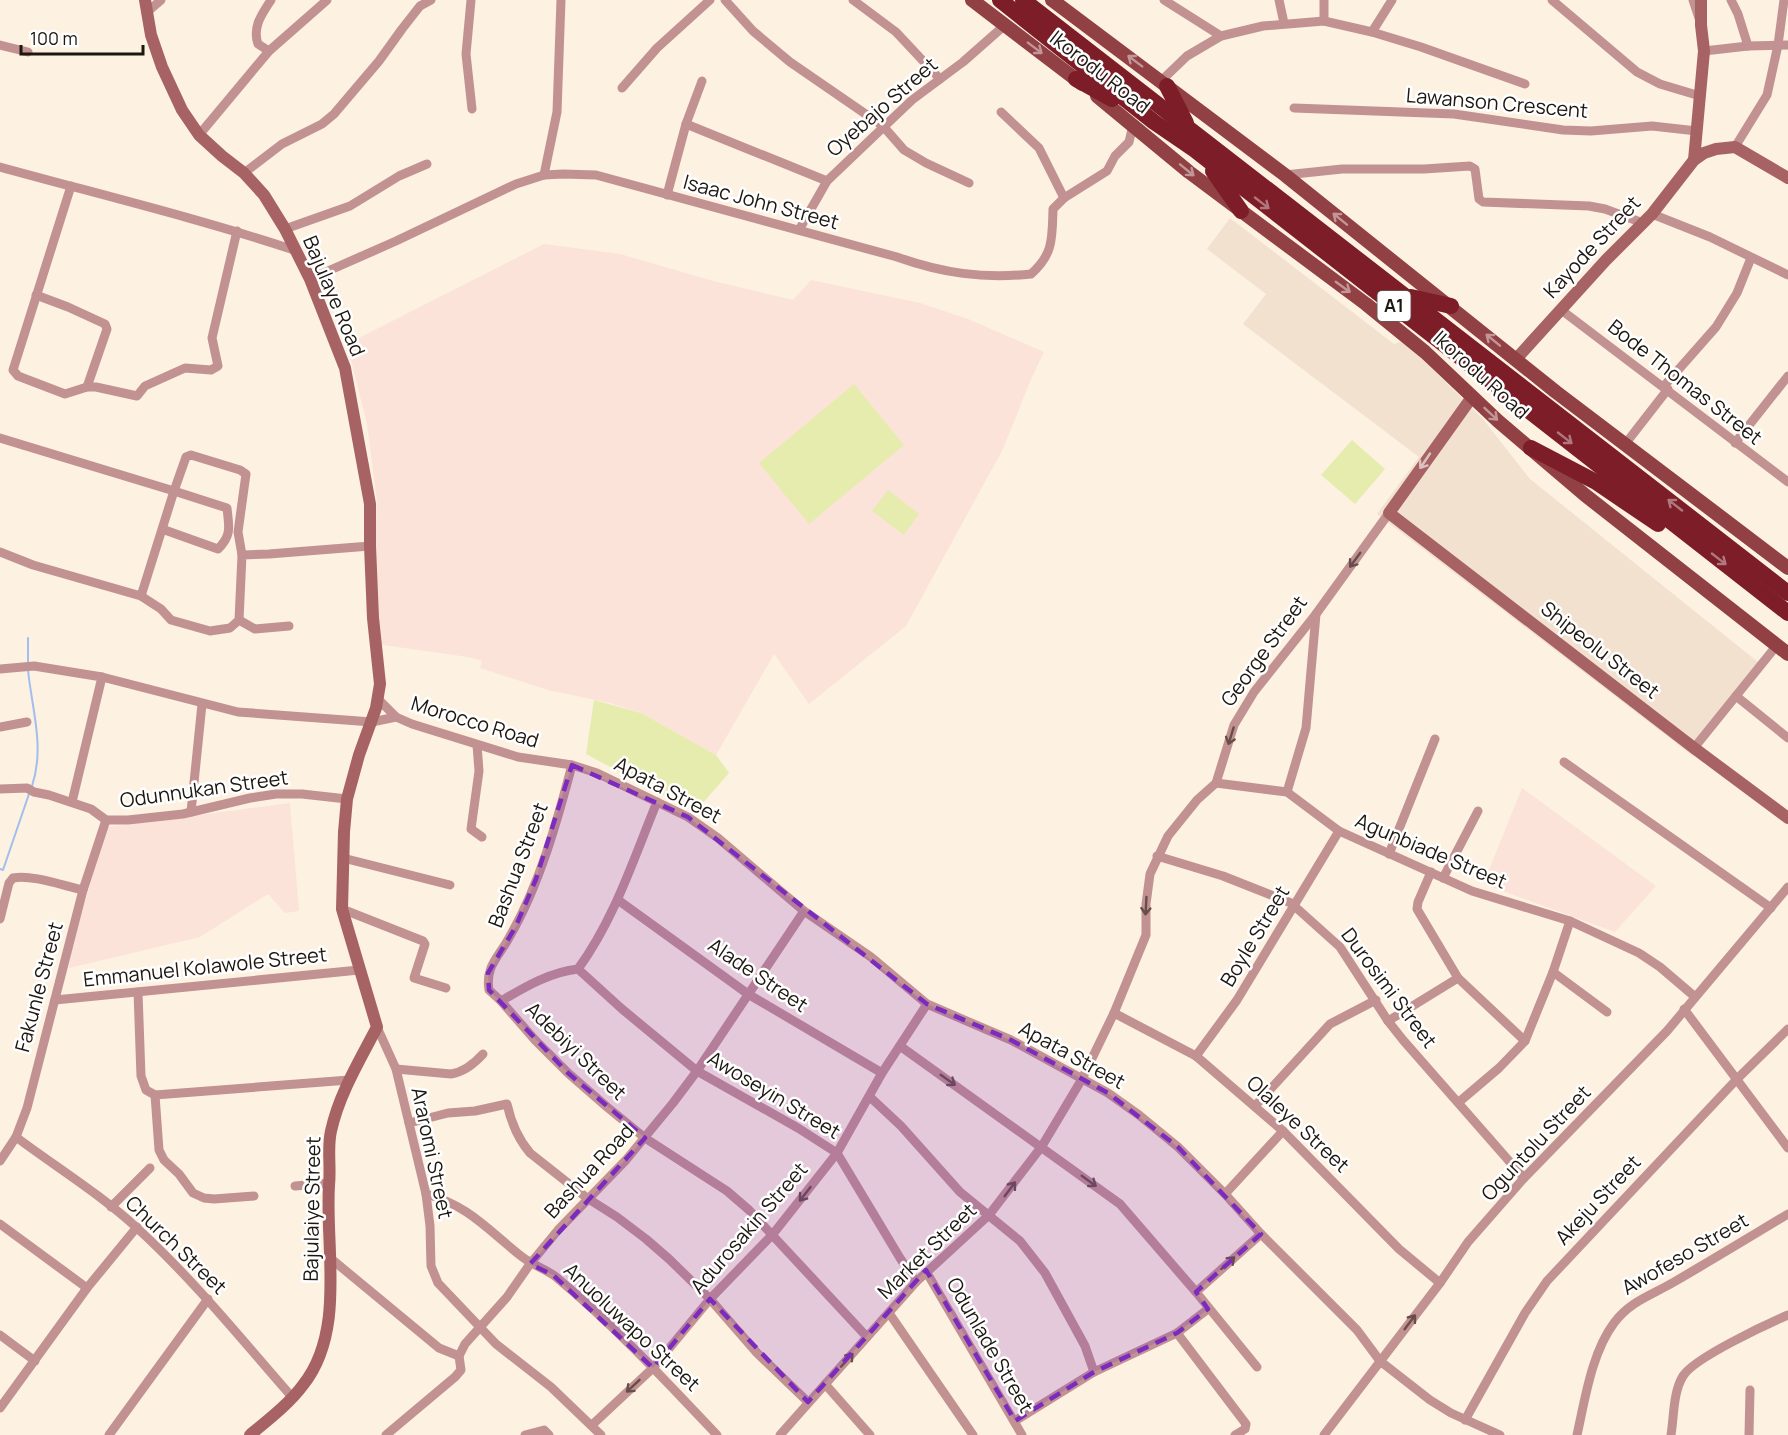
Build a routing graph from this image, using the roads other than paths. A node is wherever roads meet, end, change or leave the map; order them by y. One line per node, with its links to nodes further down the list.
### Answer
1 (161, 0): 23 (street)
2 (271, 0): 34 (street)
3 (327, 0): 34 (street)
4 (431, 0): 58 (street)
5 (471, 0): 44 (street)
6 (561, 0): 59 (street)
7 (710, 0): 41 (street)
8 (725, 0): 49 (street)
9 (853, 0): 36 (street)
10 (972, 0): 26 (main road, Ikorodu Road)
11 (1000, 0): 46 (highway, Ikorodu Road / A1)
12 (1023, 0): 50 (highway, Ikorodu Road / A1)
13 (1052, 0): 39 (main road, Ikorodu Road, one-way to 13)
14 (1164, 0): 29 (street)
15 (1279, 0): 25 (street)
16 (1324, 0): 24 (street)
17 (1392, 0): 28 (street)
18 (1552, 0): 42 (street)
19 (1693, 0): 27 (street)
20 (1701, 0): 27 (street)
21 (1731, 0): 32 (street)
22 (1784, 0): 31 (street)
23 (146, 6): 52 (street, Bajulaye Road)
24 (1324, 21): 25 (street); 28 (street)
25 (1284, 23): 29 (street)
26 (1005, 25): 36 (street, Oyebajo Street); 37 (main road, Ikorodu Road, one-way to 37)
27 (1701, 25): 35 (street)
28 (1372, 32): 40 (street)
29 (1221, 36): 39 (street)
30 (0, 45): 33 (street)
31 (1783, 45): 32 (street); 53 (street)
32 (1748, 46): 35 (street)
33 (28, 51)
34 (269, 51): 52 (street)
35 (1704, 51): 42 (street)
36 (940, 79): 49 (street, Oyebajo Street)
37 (1076, 79): 46 (highway); 48 (main road, Ikorodu Road)
38 (702, 81): 47 (street)
39 (1164, 83): 50 (highway); 60 (main road, Ikorodu Road)
40 (1525, 84)
41 (622, 88)
42 (1700, 96): 51 (street)
43 (1294, 108): 51 (street, Lawanson Crescent)
44 (472, 109)
45 (1001, 112): 66 (street)
46 (1154, 122): 54 (highway, Ikorodu Road / A1)
47 (686, 124): 62 (street); 65 (street)
48 (1133, 125): 66 (street); 67 (main road, Ikorodu Road, one-way to 67)
49 (883, 126): 62 (street, Oyebajo Street); 63 (street)
50 (1188, 126): 77 (highway, Ikorodu Road / A1)
51 (1697, 131): 55 (street)
52 (199, 135): 58 (street, Bajulaye Road)
53 (1735, 147): 55 (street, Kayode Street); 61 (street)
54 (1195, 150): 67 (highway); 93 (highway, Ikorodu Road / A1, one-way to 93)
55 (1694, 160): 68 (street, Kayode Street)
56 (428, 164): 69 (street)
57 (0, 167): 64 (street)
58 (244, 172): 69 (street, Bajulaye Road)
59 (544, 175): 65 (street, Isaac John Street); 75 (street, Isaac John Street)
60 (1285, 175): 68 (street); 78 (main road, Ikorodu Road, one-way to 60)
61 (1788, 178)
62 (827, 181): 70 (street, Oyebajo Street)
63 (969, 183)
64 (71, 186): 71 (street); 76 (street)
65 (667, 195): 70 (street, Isaac John Street)
66 (1064, 198): 70 (street, Isaac John Street)
67 (1241, 211): 84 (main road, Ikorodu Road, one-way to 84)
68 (1647, 218): 73 (street); 79 (street, Kayode Street)
69 (285, 229): 72 (street, Bajulaye Road)
70 (799, 230)
71 (237, 231): 72 (street); 82 (street)
72 (294, 250): 75 (street, Bajulaye Road)
73 (1751, 258): 74 (street); 83 (street)
74 (1788, 275)
75 (310, 279): 94 (street, Bajulaye Road)
76 (36, 295): 82 (street); 82 (street)
77 (1403, 295): 78 (highway); 98 (highway, Ikorodu Road / A1, one-way to 77)
78 (1451, 306): 80 (main road, Ikorodu Road, one-way to 78)
79 (1560, 309): 80 (street, Kayode Street); 83 (street, Bode Thomas Street)
80 (1517, 358): 86 (main road, Ikorodu Road)
81 (1788, 376): 87 (street)
82 (87, 387)
83 (1666, 388): 86 (street); 87 (street, Bode Thomas Street)
84 (1472, 397): 88 (main road, Ikorodu Road, one-way to 88); 91 (street, George Street, one-way to 91)
85 (0, 438): 90 (street)
86 (1626, 443): 97 (main road, Ikorodu Road)
87 (1735, 443): 89 (street, Bode Thomas Street)
88 (1531, 448): 93 (highway); 104 (main road, Ikorodu Road)
89 (1788, 482)
90 (174, 491): 92 (street); 92 (street); 96 (street)
91 (1389, 513): 101 (street, George Street, one-way to 101); 117 (street, Shipeolu Street)
92 (162, 529): 99 (street)
93 (1696, 541): 100 (highway, Ikorodu Road / A1, one-way to 100)
94 (370, 546): 96 (street); 108 (street, Bajulaye Road)
95 (0, 552): 99 (street)
96 (242, 555): 102 (street)
97 (1788, 568)
98 (1788, 593)
99 (141, 596): 102 (street)
100 (1788, 613)
101 (1316, 614): 120 (street, George Street, one-way to 120); 122 (street)
102 (239, 620): 103 (street)
103 (289, 627)
104 (1782, 649): 107 (street)
105 (0, 669): 106 (street, Morocco Road)
106 (102, 677): 109 (street, Morocco Road); 124 (street)
107 (1736, 696): 114 (street); 117 (street)
108 (378, 699): 110 (street, Morocco Road); 111 (street, Bajulaye Road)
109 (202, 704): 111 (street, Morocco Road); 127 (street)
110 (396, 717): 111 (street, Morocco Road); 116 (street, Morocco Road)
111 (372, 722): 123 (street, Bajulaye Road)
112 (27, 723): 113 (street)
113 (0, 727)
114 (1788, 738)
115 (1435, 739): 132 (street)
116 (477, 745): 119 (street, Morocco Road); 131 (street)
117 (1694, 748): 128 (street, Shipeolu Street)
118 (1564, 762): 142 (street)
119 (575, 766): 125 (street, Apata Street); 150 (street, Bashua Street)
120 (1216, 783): 122 (street, Agunbiade Street); 133 (street, George Street)
121 (0, 789): 124 (street, Odunnukan Street)
122 (1287, 792): 130 (street, Agunbiade Street)
123 (348, 799): 127 (street, Odunnukan Street); 134 (street)
124 (72, 802): 129 (street, Odunnukan Street)
125 (657, 802): 140 (street); 144 (street, Apata Street)
126 (1478, 811): 136 (street)
127 (191, 812): 129 (street, Odunnukan Street)
128 (1788, 818)
129 (106, 820): 139 (street, Fakunle Street)
130 (1339, 831): 132 (street, Agunbiade Street); 141 (street, Boyle Street)
131 (482, 837)
132 (1389, 854): 135 (street, Agunbiade Street)
133 (1157, 856): 141 (street, Durosimi Street); 162 (street, George Street, one-way to 162)
134 (343, 858): 137 (street); 143 (street)
135 (1431, 872): 136 (street, Agunbiade Street); 151 (street)
136 (1443, 878): 146 (street, Agunbiade Street)
137 (450, 885)
138 (1788, 887): 142 (street, Oguntolu Street)
139 (83, 890): 145 (street); 156 (street, Fakunle Street)
140 (618, 900): 147 (street); 154 (street, Alade Street)
141 (1294, 907): 158 (street, Durosimi Street); 169 (street, Boyle Street)
142 (1771, 908): 155 (street, Oguntolu Street)
143 (342, 909): 148 (street); 152 (street)
144 (804, 911): 154 (street, Bashua Road); 159 (street, Apata Street)
145 (0, 919)
146 (1570, 921): 149 (street); 155 (street, Agunbiade Street)
147 (578, 969): 157 (street); 171 (street, Awoseyin Street)
148 (359, 970): 153 (street, Emmanuel Kolawole Street); 164 (street)
149 (1553, 972): 161 (street); 166 (street)
150 (488, 973): 157 (street, Adebiyi Street)
151 (1458, 978): 163 (street); 166 (street)
152 (446, 988)
153 (138, 992): 156 (street, Emmanuel Kolawole Street); 176 (street)
154 (748, 994): 171 (street, Bashua Road); 172 (street, Alade Street)
155 (1694, 996): 160 (street, Oguntolu Street)
156 (55, 1000): 182 (street, Fakunle Street)
157 (501, 1000): 183 (street, Adebiyi Street)
158 (1376, 1000): 163 (street, Durosimi Street); 179 (street)
159 (927, 1004): 167 (street, Adurosakin Street); 173 (street, Apata Street)
160 (1684, 1008): 174 (street); 189 (street, Oguntolu Street)
161 (1607, 1012)
162 (1114, 1013): 169 (street, Olaleye Street); 173 (street, George Street)
163 (1388, 1021): 178 (street, Durosimi Street)
164 (377, 1026): 170 (street, Araromi Street); 175 (street, Bajulaiye Street)
165 (1788, 1029): 174 (street, Akeju Street)
166 (1525, 1041): 178 (street)
167 (900, 1046): 172 (street, Adurosakin Street); 184 (street, one-way to 184)
168 (483, 1054): 170 (street)
169 (1196, 1056): 179 (street, Olaleye Street)
170 (396, 1070): 180 (street, Araromi Street)
171 (698, 1071): 183 (street, Bashua Road); 186 (street, Awoseyin Street)
172 (882, 1073): 177 (street, Adurosakin Street)
173 (1082, 1079): 184 (street, Market Street); 193 (street, Apata Street)
174 (1737, 1079): 185 (street); 230 (street, Akeju Street)
175 (349, 1080): 176 (street); 190 (street, Bajulaiye Street)
176 (155, 1095): 194 (street)
177 (870, 1096): 186 (street, Adurosakin Street); 198 (street)
178 (1459, 1102): 189 (street, Durosimi Street)
179 (1255, 1106): 181 (street, Olaleye Street)
180 (409, 1123): 192 (street, Araromi Street); 195 (street)
181 (1283, 1131): 193 (street); 207 (street, Olaleye Street)
182 (16, 1137): 187 (street, Fakunle Street); 196 (street, Church Street)
183 (645, 1138): 195 (street, Bashua Road); 201 (street, Adebiyi Street)
184 (1042, 1146): 198 (street, Market Street, one-way to 184); 209 (street, one-way to 209)
185 (1788, 1148)
186 (837, 1154): 201 (street, Adurosakin Street, one-way to 201); 206 (street, Awoseyin Street)
187 (0, 1161)
188 (150, 1167): 196 (street)
189 (1524, 1178): 207 (street, Oguntolu Street)
190 (330, 1183): 191 (street); 203 (street, Bajulaiye Street)
191 (296, 1186)
192 (426, 1194): 204 (street, Anuoluwapo Street); 215 (street, Araromi Street)
193 (1225, 1194): 202 (street, Apata Street)
194 (254, 1196)
195 (587, 1198): 204 (street, Bashua Road); 211 (street)
196 (111, 1207): 200 (street, Church Street)
197 (1788, 1214): 247 (street, Awofeso Street)
198 (989, 1215): 205 (street, Market Street); 224 (street)
199 (0, 1224): 208 (street)
200 (137, 1227): 208 (street); 210 (street, Church Street)
201 (773, 1234): 211 (street, Adurosakin Street); 218 (street, Adebiyi Street)
202 (1261, 1234): 209 (street, one-way to 202); 221 (street, Apata Street)
203 (329, 1257): 219 (street); 227 (street, Bajulaiye Street)
204 (530, 1264): 215 (street, Bashua Road); 223 (street, Anuoluwapo Street)
205 (927, 1273): 206 (street, Market Street); 231 (street, Odunlade Street)
206 (916, 1282): 213 (street, Market Street)
207 (1440, 1283): 221 (street, Oguntolu Street, one-way to 207)
208 (87, 1288): 220 (street)
209 (1196, 1292): 212 (street)
210 (208, 1299): 227 (street, Church Street); 234 (street)
211 (710, 1299): 223 (street, Adurosakin Street); 228 (street)
212 (1208, 1309): 216 (street); 222 (street)
213 (889, 1313): 218 (street, Market Street); 242 (street)
214 (1788, 1315): 248 (street)
215 (481, 1327): 219 (street, Bashua Road); 232 (street, Araromi Street)
216 (1177, 1333): 224 (street); 244 (street)
217 (0, 1335): 220 (street)
218 (867, 1337): 225 (street, Market Street, one-way to 218)
219 (459, 1356): 236 (street, Bashua Road)
220 (35, 1361): 229 (street)
221 (1380, 1361): 230 (street, Apata Street); 245 (street, Oguntolu Street)
222 (1257, 1366)
223 (653, 1368): 232 (street, Adurosakin Street, one-way to 232); 239 (street, Anuoluwapo Street)
224 (1094, 1372): 231 (street)
225 (825, 1384): 228 (street, Market Street); 241 (street)
226 (1750, 1390): 249 (street)
227 (292, 1398): 235 (street, Bajulaiye Street)
228 (808, 1402): 240 (street, Market Street)
229 (0, 1408)
230 (1465, 1420): 246 (street, Apata Street)
231 (1015, 1421): 243 (street, Odunlade Street)
232 (592, 1425): 238 (street, Araromi Street)
233 (546, 1433): 237 (street)
234 (109, 1435)
235 (250, 1435)
236 (386, 1435)
237 (525, 1435)
238 (601, 1435)
239 (717, 1435)
240 (780, 1435)
241 (870, 1435)
242 (973, 1435)
243 (1022, 1435)
244 (1235, 1435)
245 (1324, 1435)
246 (1500, 1435)
247 (1577, 1435)
248 (1671, 1435)
249 (1749, 1435)

